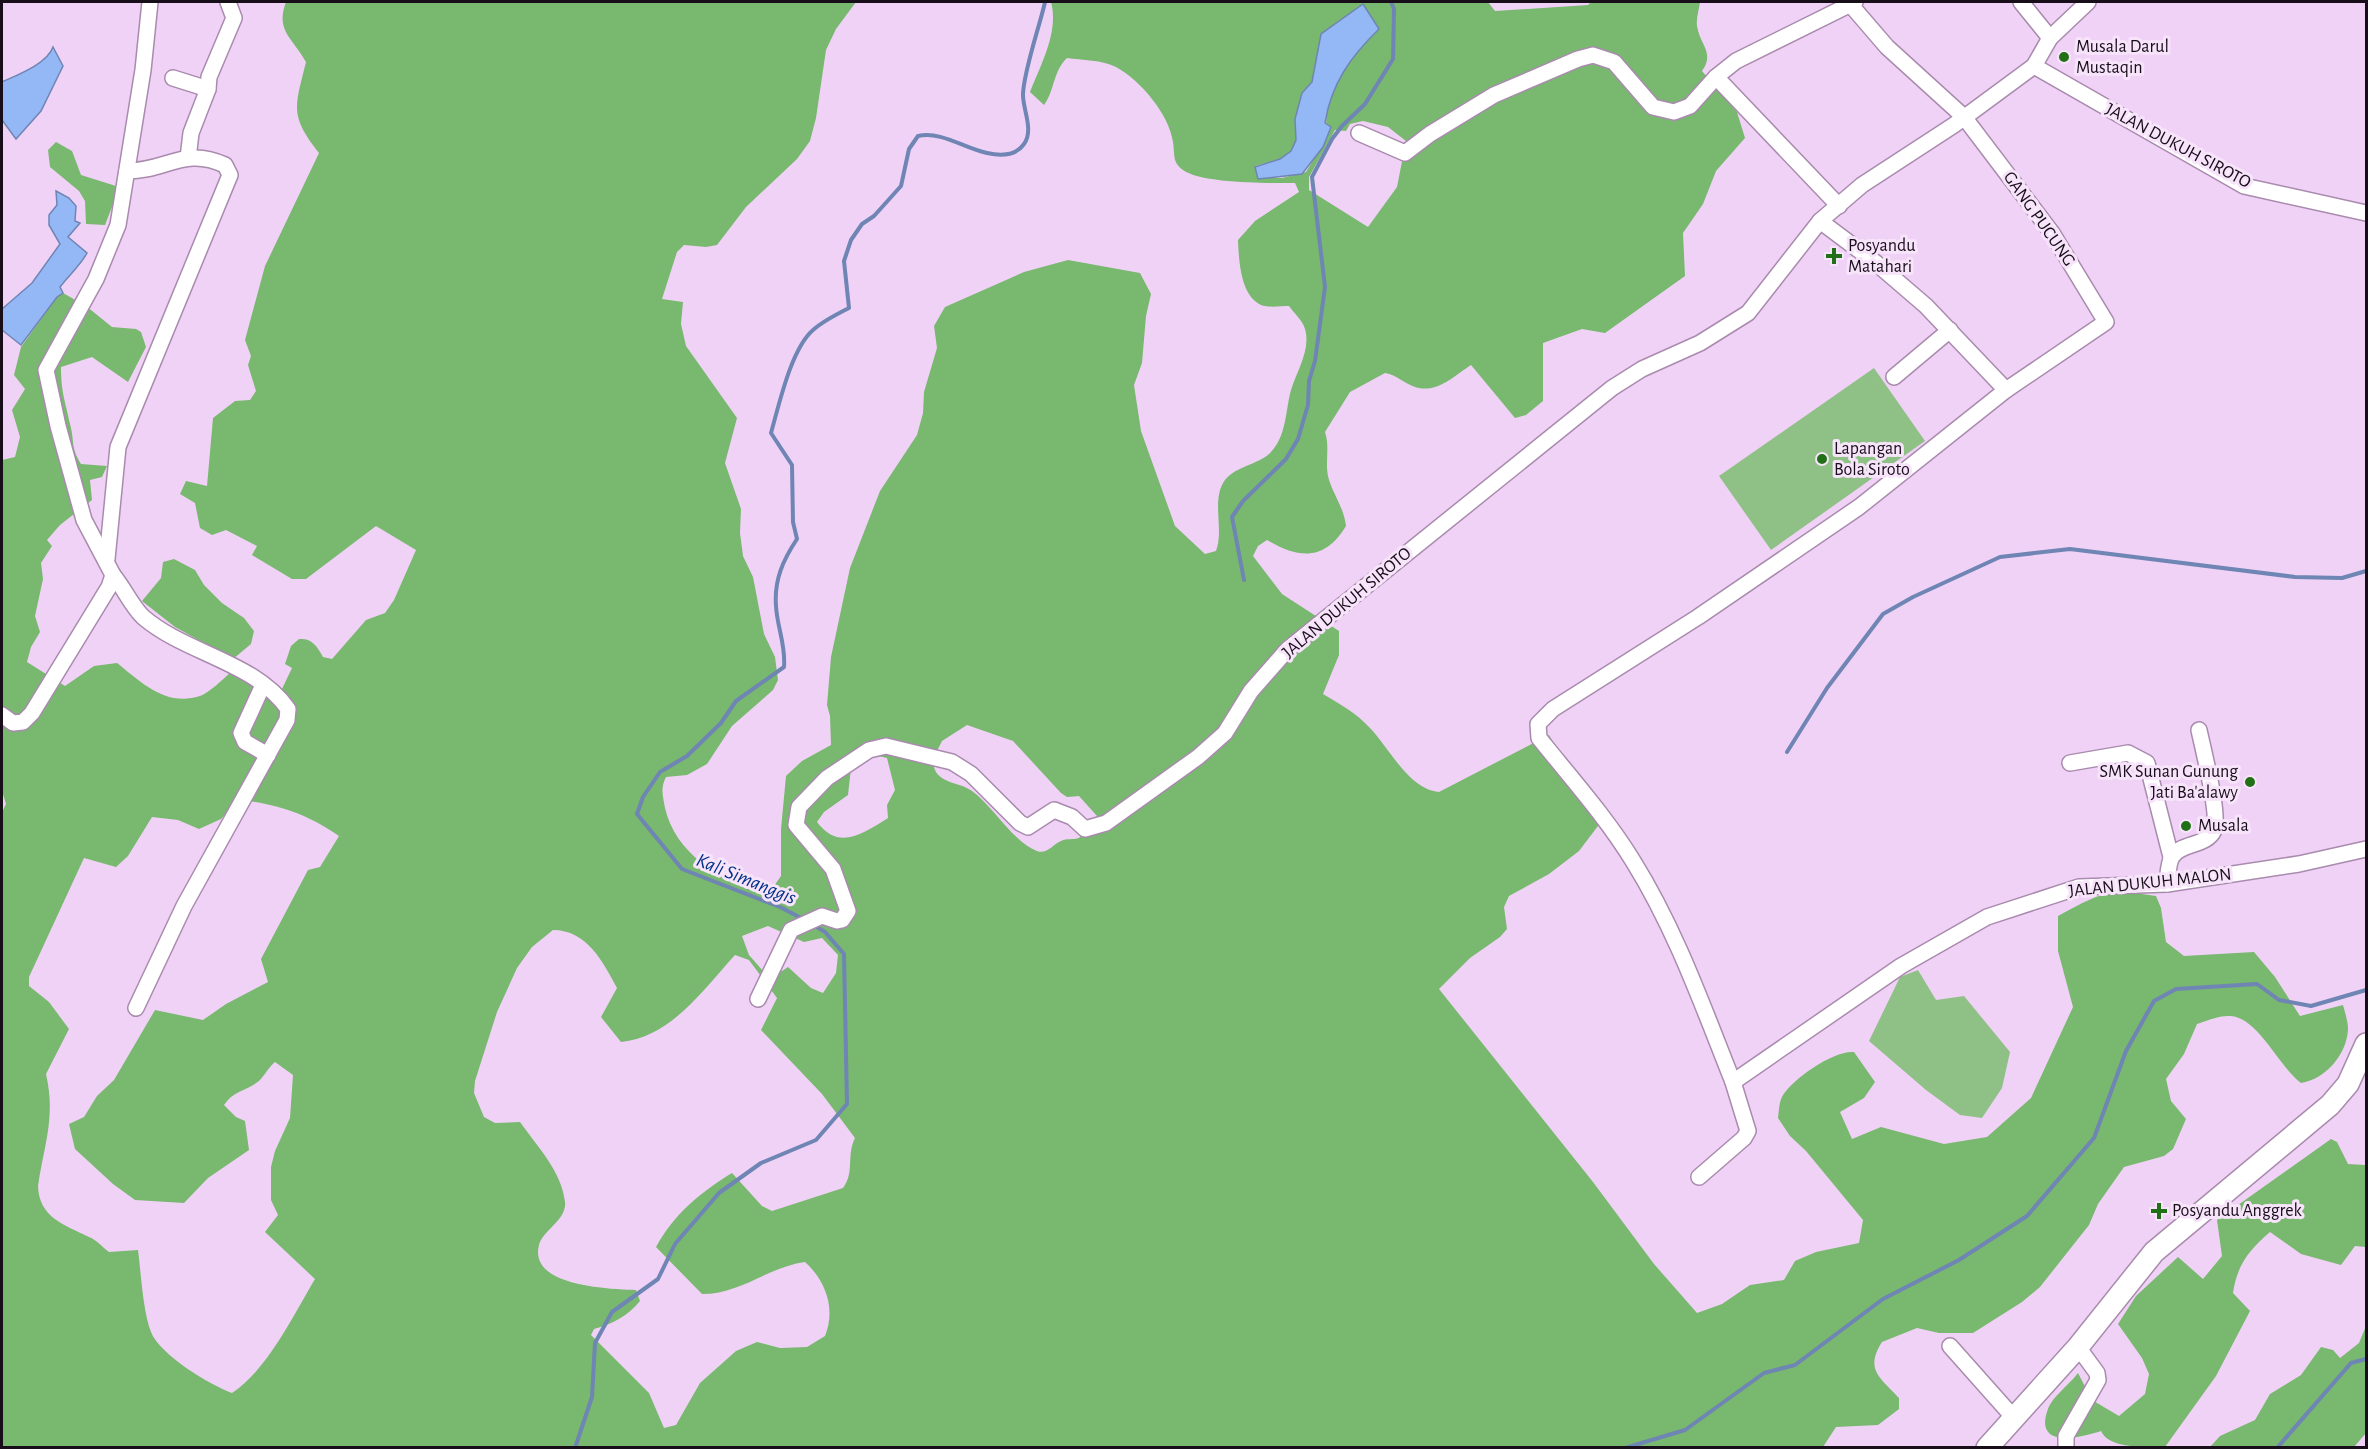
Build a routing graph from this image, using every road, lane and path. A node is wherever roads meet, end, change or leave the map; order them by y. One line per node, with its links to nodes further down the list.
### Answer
1 (150, 2): 14 (street)
2 (228, 2): 10 (street)
3 (2021, 2): 6 (street)
4 (2088, 2): 6 (street, JALAN DUKUH SIROTO)
5 (1853, 3): 8 (street); 11 (street)
6 (2050, 38): 7 (street, JALAN DUKUH SIROTO)
7 (2034, 66): 11 (street, JALAN DUKUH SIROTO); 16 (street, JALAN DUKUH SIROTO)
8 (1716, 77): 12 (street); 15 (street)
9 (173, 78): 10 (street)
10 (208, 89): 13 (street)
11 (1964, 117): 15 (street, JALAN DUKUH SIROTO); 20 (street, GANG PUCUNG)
12 (1359, 133)
13 (188, 158): 14 (street); 21 (street)
14 (127, 171): 21 (street)
15 (1839, 206): 17 (street, JALAN DUKUH SIROTO)
16 (2367, 213)
17 (1820, 221): 18 (street); 31 (street, JALAN DUKUH SIROTO)
18 (1950, 330): 19 (street); 20 (street)
19 (1894, 376)
20 (2006, 390): 34 (street)
21 (107, 559): 22 (street)
22 (113, 575): 23 (street); 24 (street)
23 (263, 685): 26 (street); 26 (street)
24 (2, 715)
25 (2199, 730): 29 (street)
26 (268, 755): 32 (street)
27 (2070, 763): 29 (street)
28 (2367, 849): 30 (street, JALAN DUKUH MALON)
29 (2171, 857): 30 (street)
30 (2167, 884): 34 (street, JALAN DUKUH MALON)
31 (758, 999)
32 (136, 1008)
33 (2367, 1044): 37 (street)
34 (1733, 1082): 35 (street)
35 (1699, 1177)
36 (1950, 1346): 38 (street)
37 (2078, 1347): 38 (street); 40 (street)
38 (2014, 1418): 39 (street)
39 (1987, 1448)
40 (2066, 1448)

